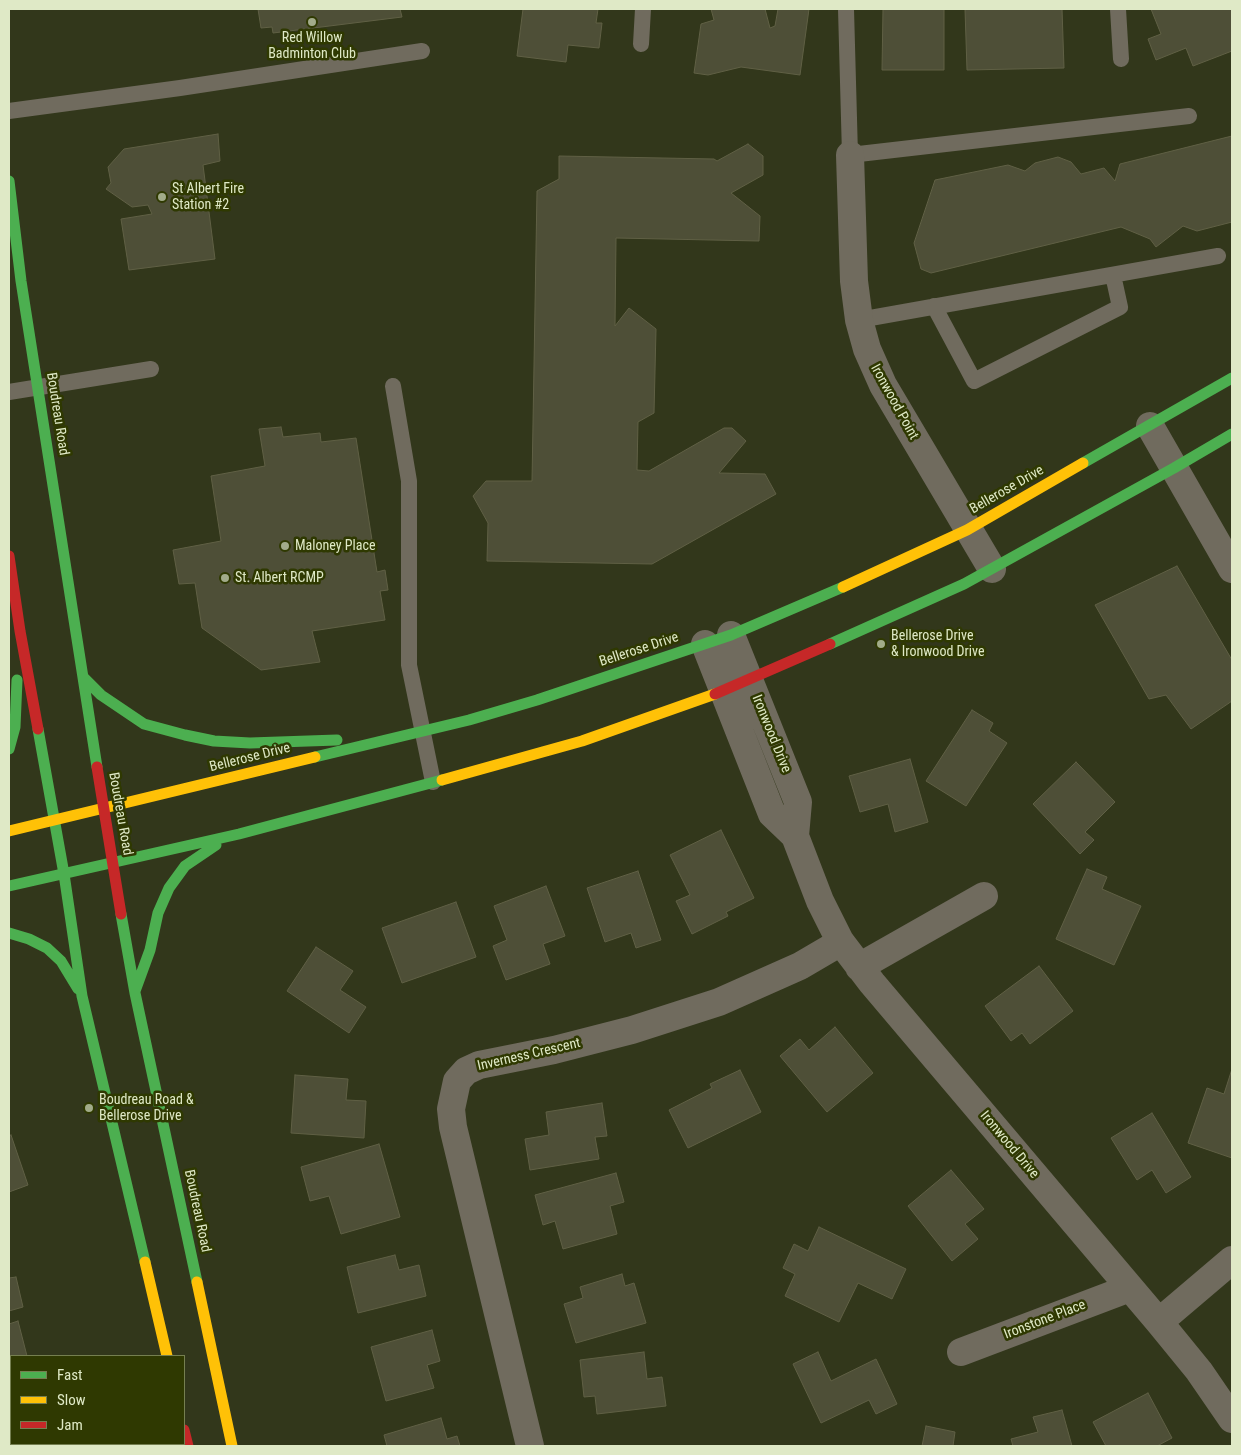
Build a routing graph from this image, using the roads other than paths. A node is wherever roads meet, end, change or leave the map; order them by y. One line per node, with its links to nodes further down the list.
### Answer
1 (643, 9): 4 (lane)
2 (846, 9): 9 (lane)
3 (1118, 9): 6 (lane)
4 (641, 44)
5 (422, 51): 7 (lane)
6 (1121, 59)
7 (9, 111)
8 (1189, 116): 9 (lane)
9 (850, 155): 14 (street, Ironwood Point)
10 (9, 181): 18 (main road, Boudreau Road)
11 (1218, 256): 12 (lane)
12 (1113, 275): 13 (lane); 13 (lane)
13 (934, 306): 14 (lane)
14 (859, 320): 23 (street, Ironwood Point)
15 (151, 369): 18 (lane)
16 (1232, 378): 20 (main road, Bellerose Drive)
17 (393, 386): 33 (lane)
18 (37, 388): 19 (lane); 30 (main road, Boudreau Road)
19 (9, 392)
20 (1150, 426): 22 (street); 23 (main road, Bellerose Drive)
21 (1232, 434): 22 (main road)
22 (1174, 468): 25 (street); 26 (main road)
23 (967, 530): 26 (street, Ironwood Point); 28 (main road, Bellerose Drive)
24 (9, 556): 27 (main road)
25 (1232, 569)
26 (992, 570): 31 (main road)
27 (20, 631): 35 (main road); 38 (main road)
28 (731, 635): 29 (main road, Bellerose Drive); 31 (street, Ironwood Drive)
29 (705, 644): 32 (street, Ironwood Drive); 33 (main road, Bellerose Drive)
30 (83, 677): 34 (main road); 37 (main road, Boudreau Road)
31 (750, 680): 32 (main road); 41 (street, Ironwood Drive)
32 (723, 691): 36 (main road); 41 (street, Ironwood Drive)
33 (423, 731): 34 (main road, Bellerose Drive); 36 (lane)
34 (397, 738): 37 (main road, Bellerose Drive)
35 (9, 749)
36 (433, 782): 40 (main road)
37 (104, 808): 38 (main road, Bellerose Drive); 42 (main road, Boudreau Road)
38 (54, 821): 39 (main road, Bellerose Drive); 43 (main road)
39 (9, 831)
40 (239, 834): 42 (main road); 49 (main road)
41 (795, 836): 47 (street, Ironwood Drive)
42 (113, 862): 43 (main road); 49 (main road, Boudreau Road)
43 (64, 874): 44 (main road); 50 (main road)
44 (9, 886)
45 (984, 896): 48 (street)
46 (9, 933): 50 (main road)
47 (841, 942): 48 (street, Ironwood Drive); 58 (street, Inverness Crescent)
48 (859, 967): 52 (street, Ironwood Drive)
49 (135, 993): 57 (main road, Boudreau Road)
50 (82, 996): 55 (main road)
51 (1232, 1260): 53 (street)
52 (1130, 1288): 53 (street, Ironwood Drive); 54 (street, Ironstone Place)
53 (1159, 1322): 56 (street, Ironwood Drive)
54 (961, 1352)
55 (166, 1355)
56 (1232, 1419)
57 (232, 1446)
58 (530, 1446)

